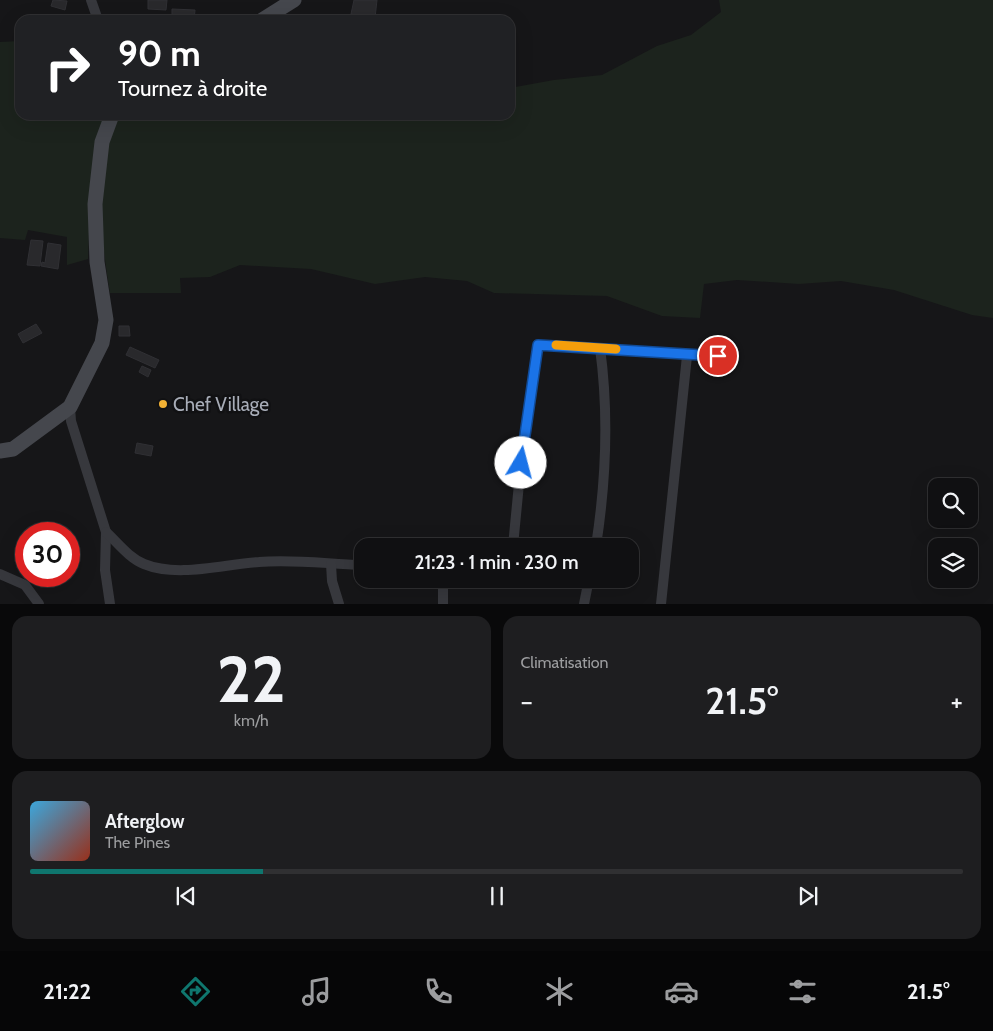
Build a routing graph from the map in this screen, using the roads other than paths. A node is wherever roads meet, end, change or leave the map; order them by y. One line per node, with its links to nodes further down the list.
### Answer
1 (91, 0): 3 (street)
2 (294, 0): 4 (street)
3 (96, 15)
4 (270, 15)
5 (110, 120): 9 (street)
6 (600, 348): 7 (street); 12 (street); 13 (street)
7 (688, 356): 8 (street); 24 (street)
8 (718, 356)
9 (70, 407): 10 (street); 11 (street)
10 (0, 451)
11 (106, 532): 14 (street); 20 (street)
12 (514, 538)
13 (597, 538)
14 (331, 564): 15 (street); 21 (street)
15 (354, 564)
16 (0, 574): 19 (street)
17 (443, 588): 22 (street)
18 (587, 588): 23 (street)
19 (38, 604)
20 (110, 604)
21 (339, 604)
22 (443, 604)
23 (584, 604)
24 (661, 604)

